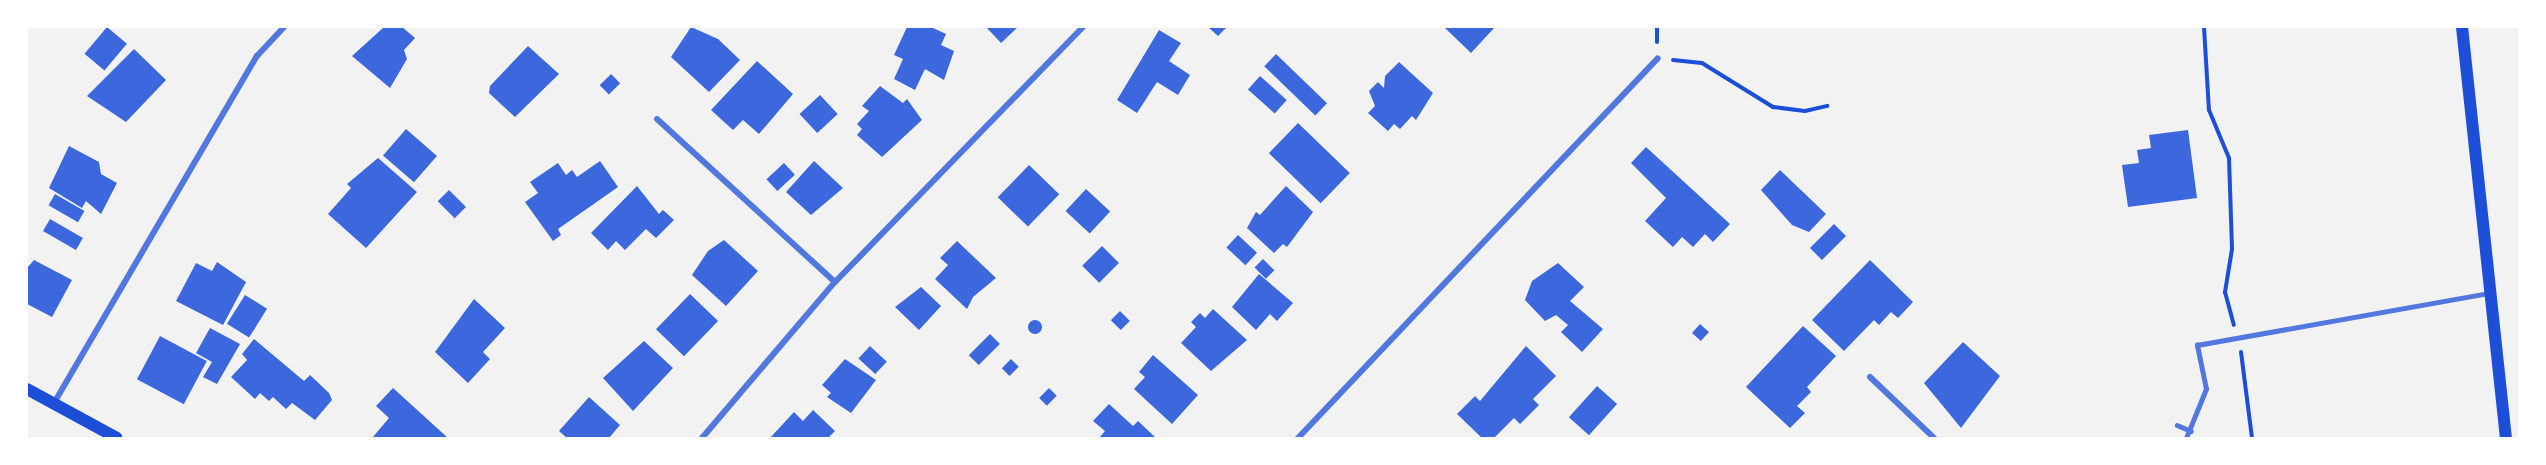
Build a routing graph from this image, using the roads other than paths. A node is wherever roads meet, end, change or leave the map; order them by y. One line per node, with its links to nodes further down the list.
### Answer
1 (284, 27): 10 (street)
2 (1083, 27): 6 (street)
3 (2462, 27): 7 (main road)
4 (1658, 58): 15 (street)
5 (657, 119): 6 (street)
6 (835, 282): 14 (street)
7 (2490, 293): 12 (lane); 18 (main road)
8 (1870, 377): 16 (street)
9 (27, 388): 10 (main road)
10 (54, 403): 13 (main road)
11 (2177, 425): 12 (lane)
12 (2191, 431): 17 (lane)
13 (117, 438)
14 (702, 438)
15 (1299, 438)
16 (1934, 438)
17 (2186, 438)
18 (2506, 438)

